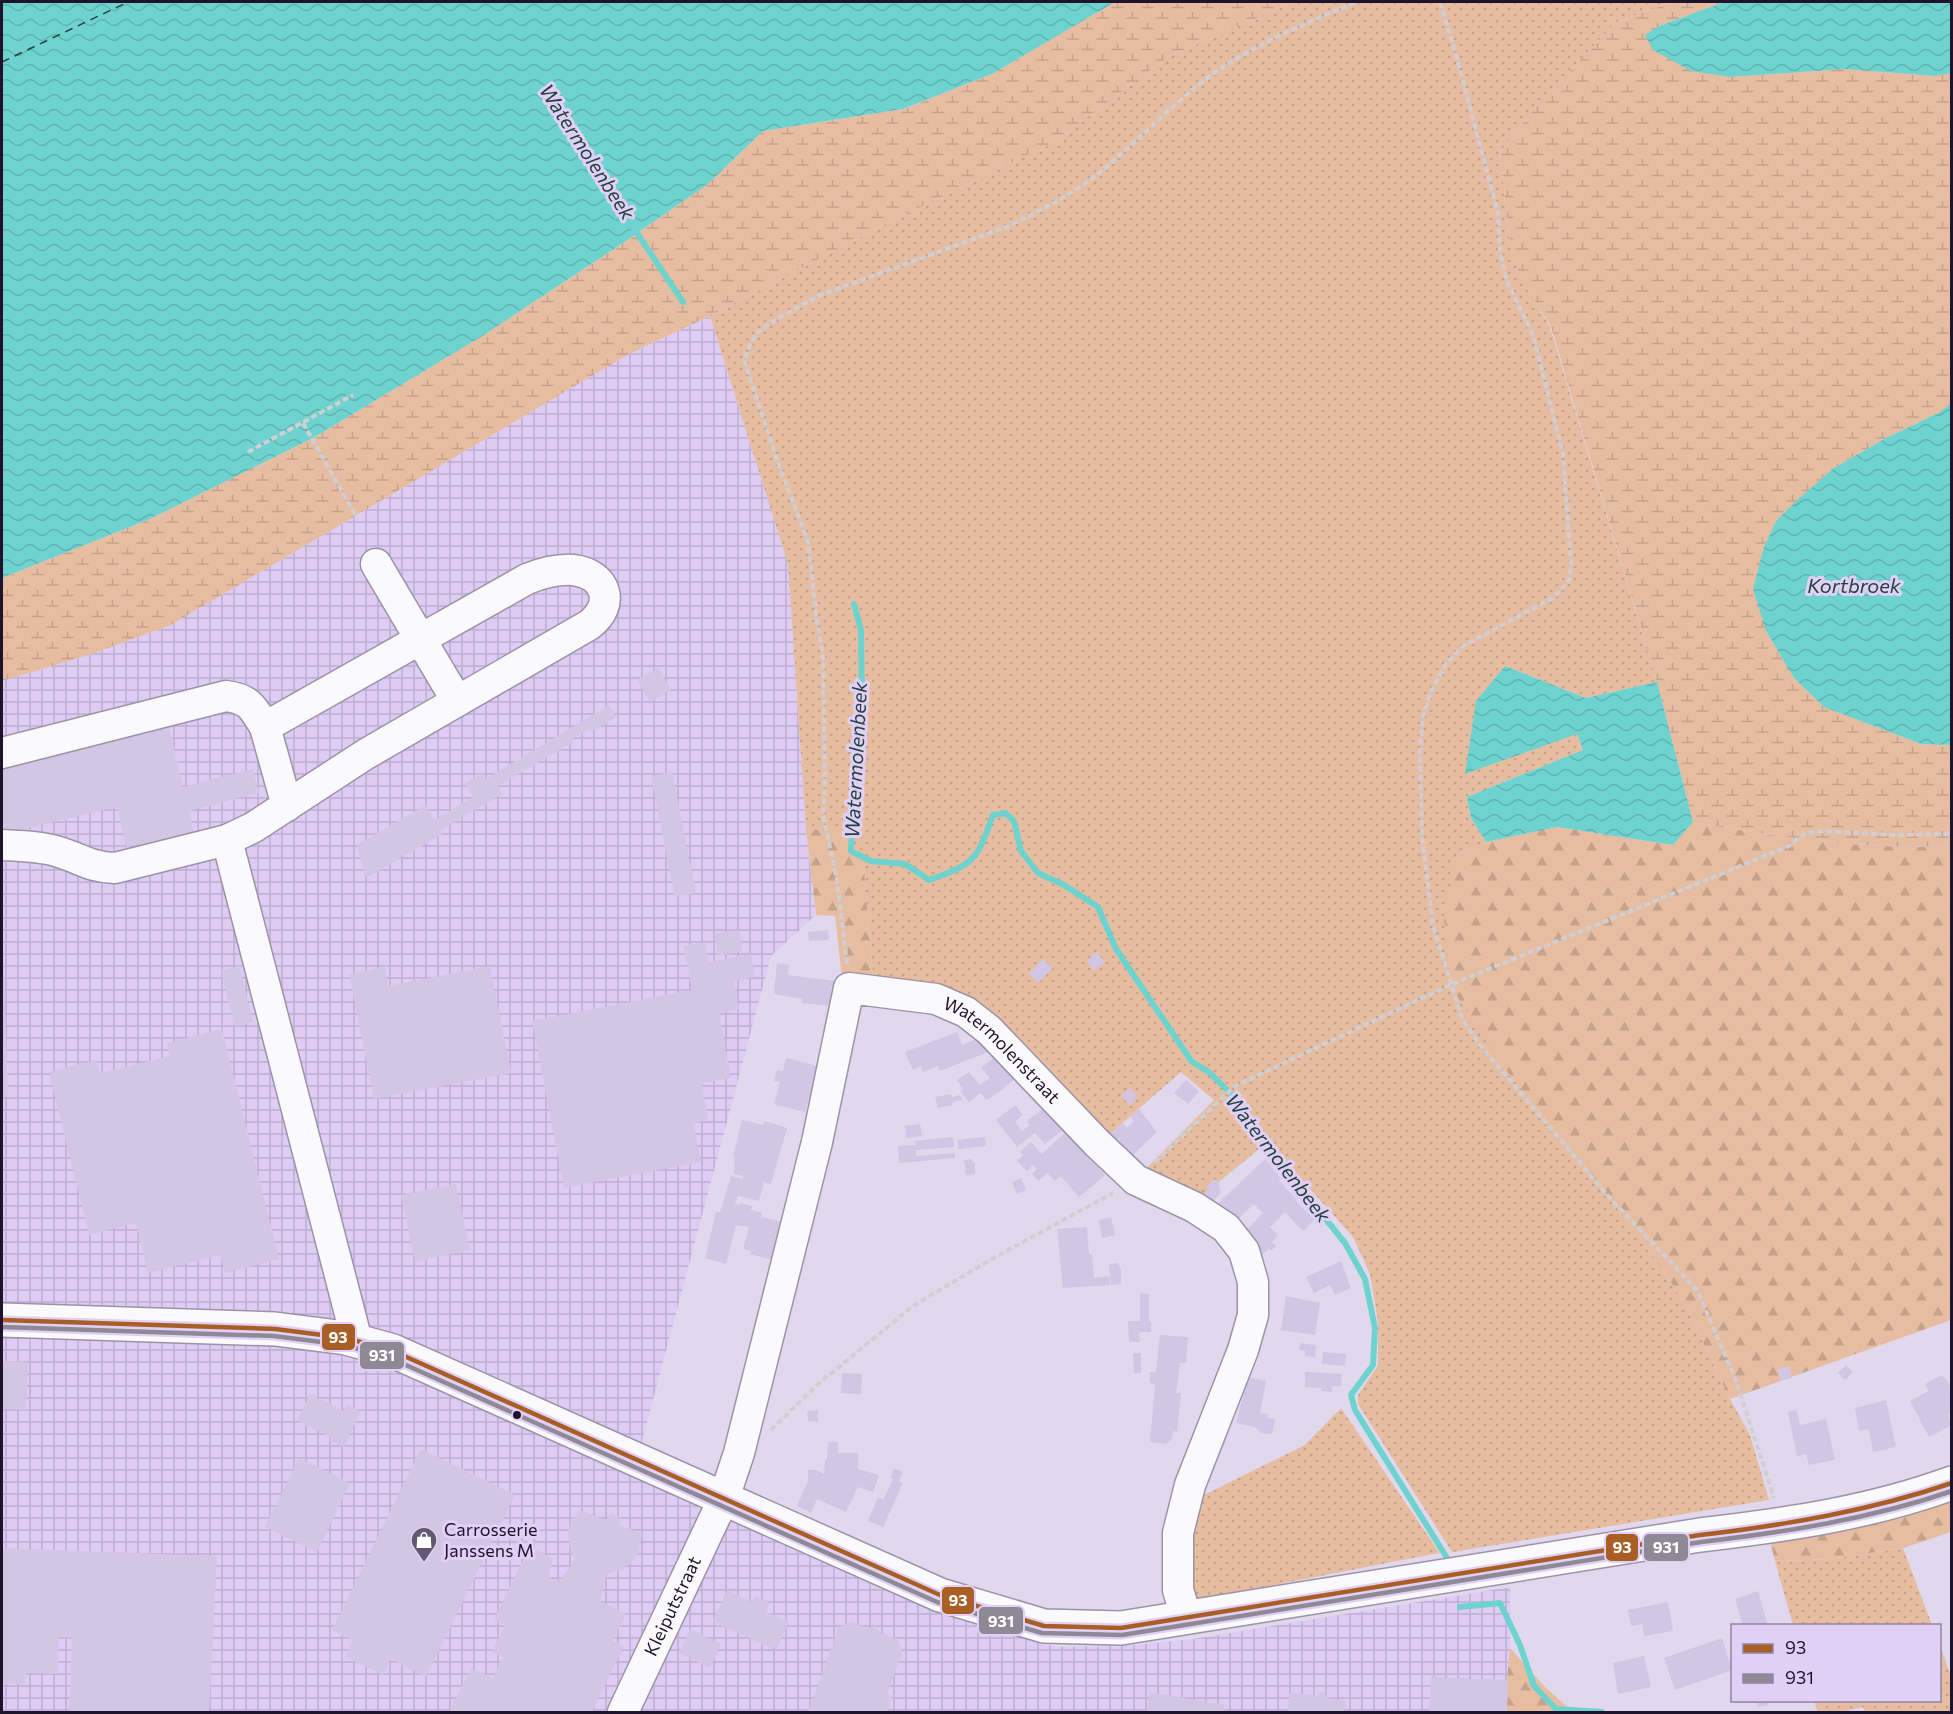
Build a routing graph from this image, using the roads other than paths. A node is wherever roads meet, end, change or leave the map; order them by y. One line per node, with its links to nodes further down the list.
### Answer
1 (376, 564): 2 (street)
2 (420, 639): 3 (street); 3 (street); 4 (street)
3 (457, 701): 6 (street)
4 (265, 727): 5 (street); 6 (street)
5 (2, 753)
6 (288, 806): 7 (street)
7 (226, 840): 8 (street); 10 (street)
8 (2, 845)
9 (2, 1320): 10 (main road)
10 (357, 1341): 12 (main road)
11 (1952, 1483): 13 (main road)
12 (724, 1498): 13 (main road); 13 (street, Watermolenstraat); 14 (street, Kleiputstraat)
13 (1186, 1616)
14 (622, 1713)

